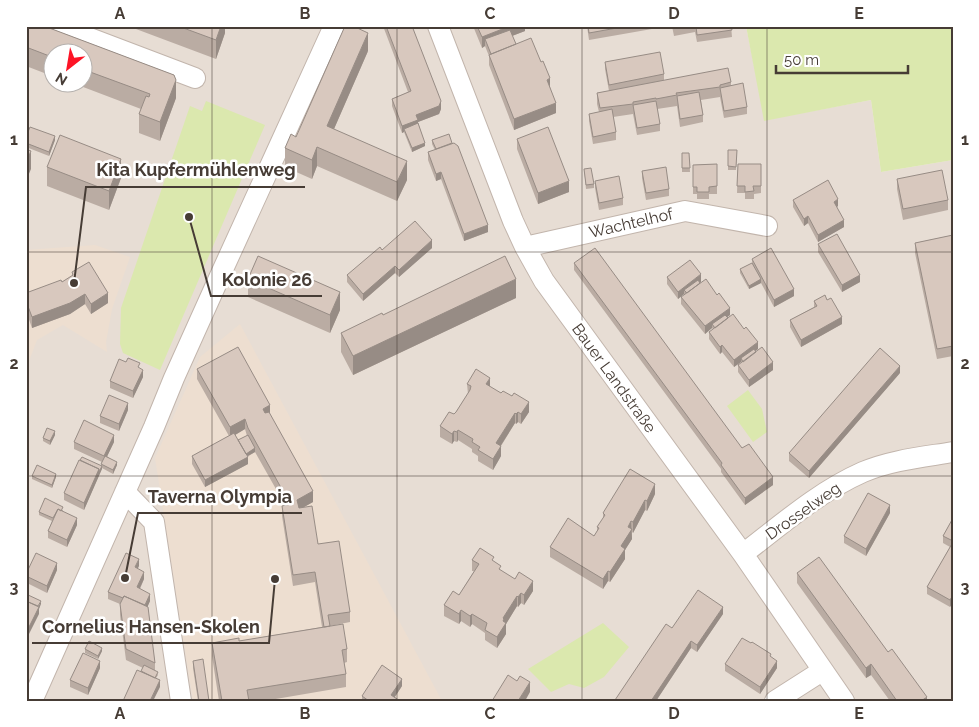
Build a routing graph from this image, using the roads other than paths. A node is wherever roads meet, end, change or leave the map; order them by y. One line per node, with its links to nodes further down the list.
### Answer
1 (58, 26): 4 (street)
2 (334, 26): 8 (street)
3 (438, 26): 6 (street, Bauer Landstraße)
4 (195, 78)
5 (767, 226): 6 (street, Wachtelhof)
6 (524, 247): 9 (street, Bauer Landstraße)
7 (953, 452): 9 (street, Drosselweg)
8 (125, 492): 11 (street); 12 (street)
9 (743, 554): 10 (street, Bauer Landstraße)
10 (822, 671): 13 (street); 14 (street, Bauer Landstraße)
11 (32, 701)
12 (181, 701)
13 (776, 701)
14 (844, 701)

